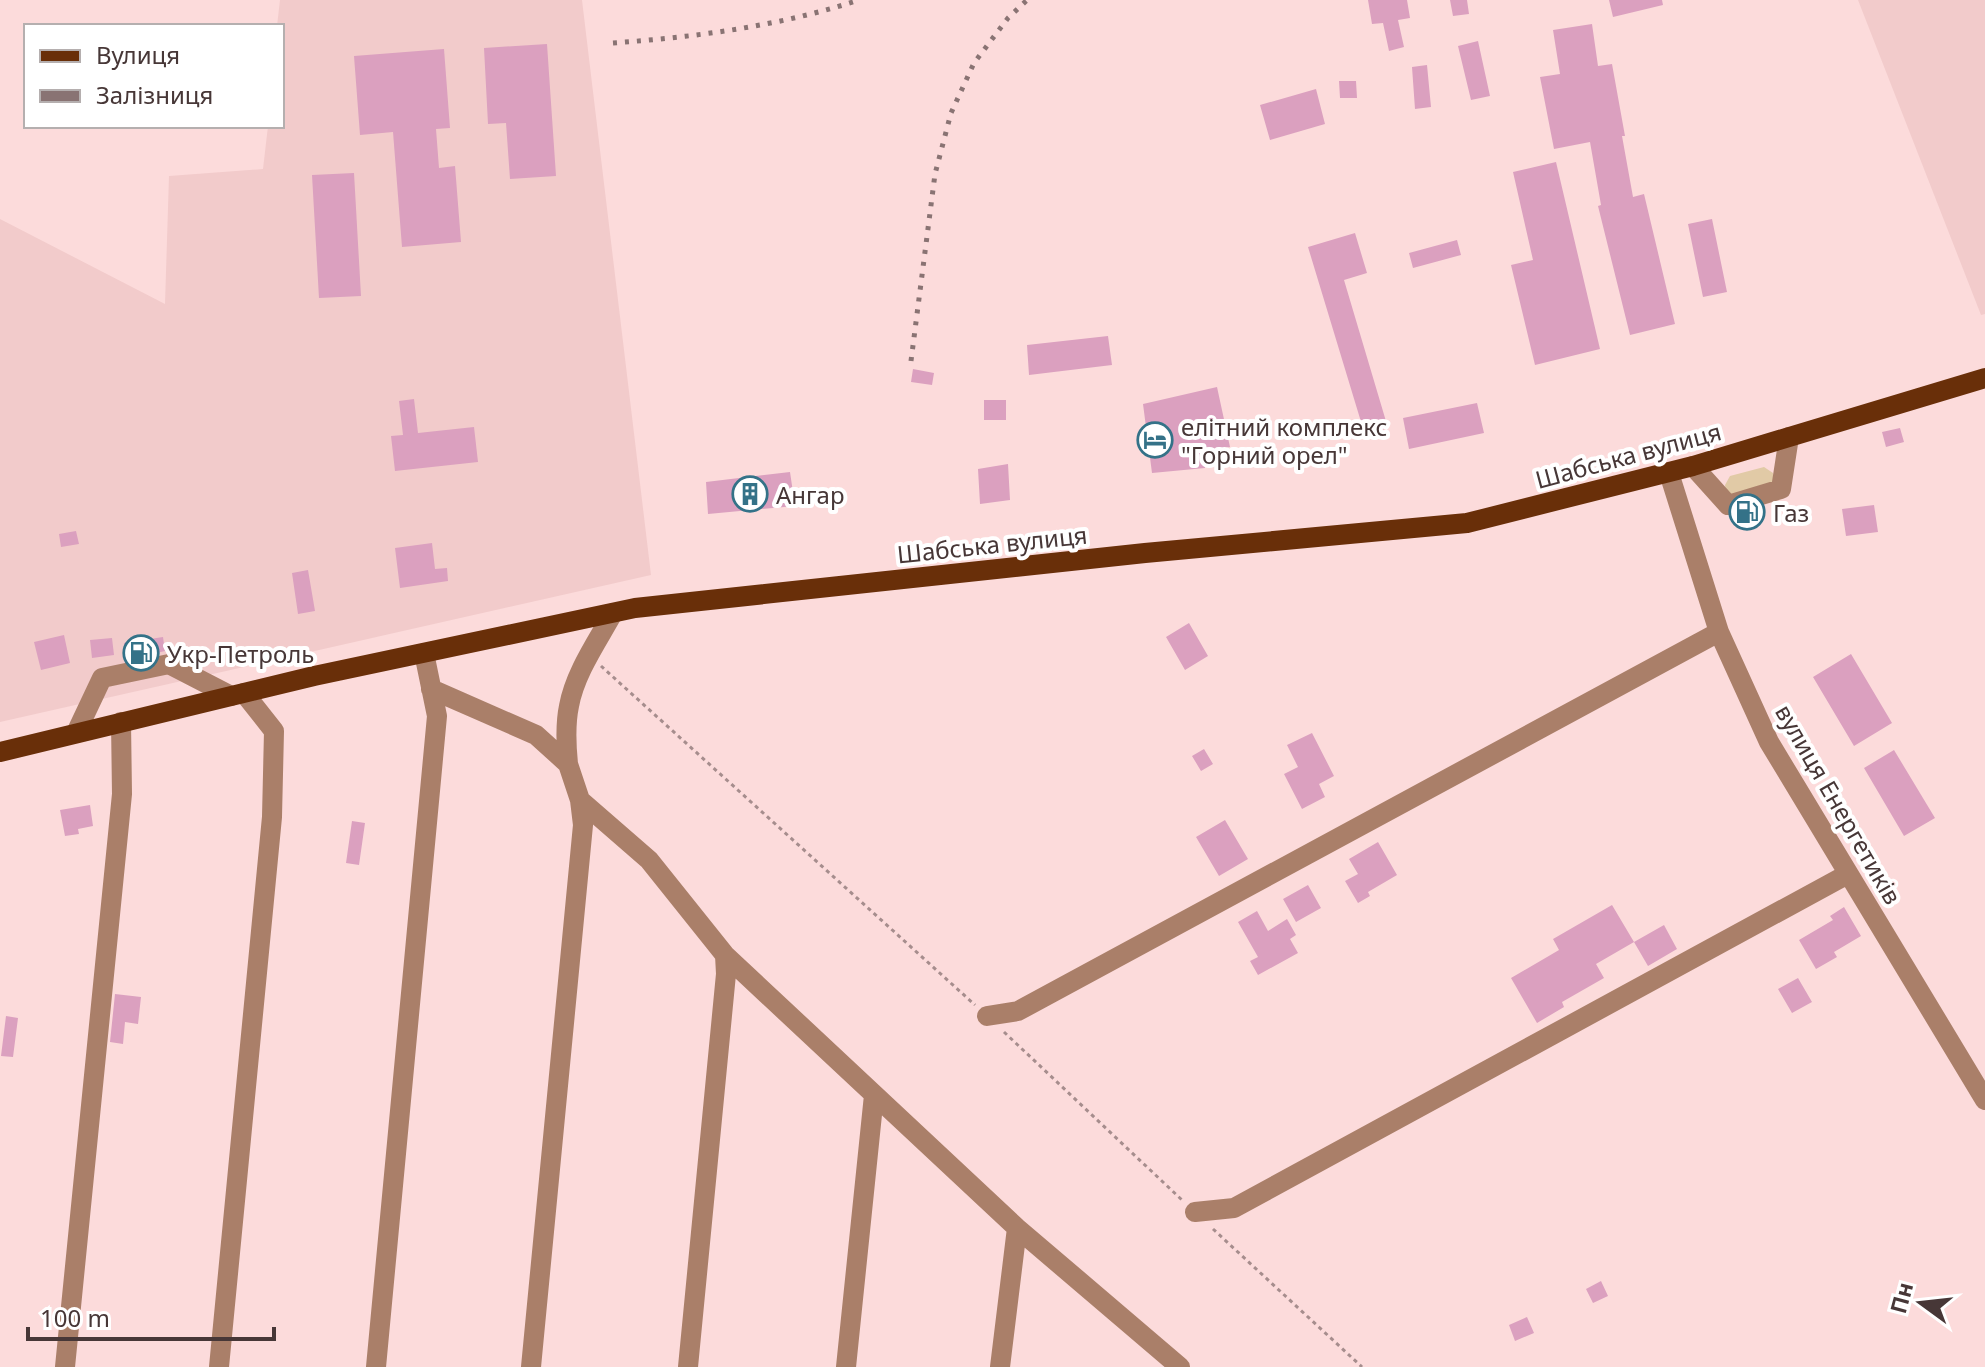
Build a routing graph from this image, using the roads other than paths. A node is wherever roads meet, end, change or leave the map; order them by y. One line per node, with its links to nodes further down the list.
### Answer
1 (1985, 378): 2 (main road, Шабська вулиця)
2 (1789, 437): 3 (main road, Шабська вулиця); 3 (street)
3 (1693, 466): 4 (main road, Шабська вулиця)
4 (1669, 473): 5 (main road, Шабська вулиця); 6 (street, вулиця Енергетиків)
5 (613, 613): 7 (main road, Шабська вулиця); 13 (street)
6 (1719, 632): 15 (street, вулиця Енергетиків); 17 (street)
7 (424, 653): 8 (street); 9 (main road, Шабська вулиця)
8 (431, 689): 13 (street); 25 (street)
9 (237, 694): 10 (main road, Шабська вулиця); 11 (street); 24 (street)
10 (121, 722): 11 (main road, Шабська вулиця); 23 (street)
11 (76, 733): 12 (main road, Шабська вулиця)
12 (0, 752)
13 (568, 764): 14 (street)
14 (580, 800): 16 (street); 26 (street)
15 (1848, 874): 19 (street, вулиця Енергетиків); 20 (street)
16 (725, 955): 18 (street); 27 (street)
17 (987, 1016)
18 (874, 1095): 21 (street); 28 (street)
19 (1985, 1100)
20 (1195, 1212)
21 (1017, 1228): 22 (street); 29 (street)
22 (1153, 1344): 30 (street); 31 (street)
23 (65, 1367)
24 (219, 1367)
25 (376, 1367)
26 (531, 1367)
27 (688, 1367)
28 (846, 1367)
29 (1000, 1367)
30 (1151, 1367)
31 (1180, 1367)

